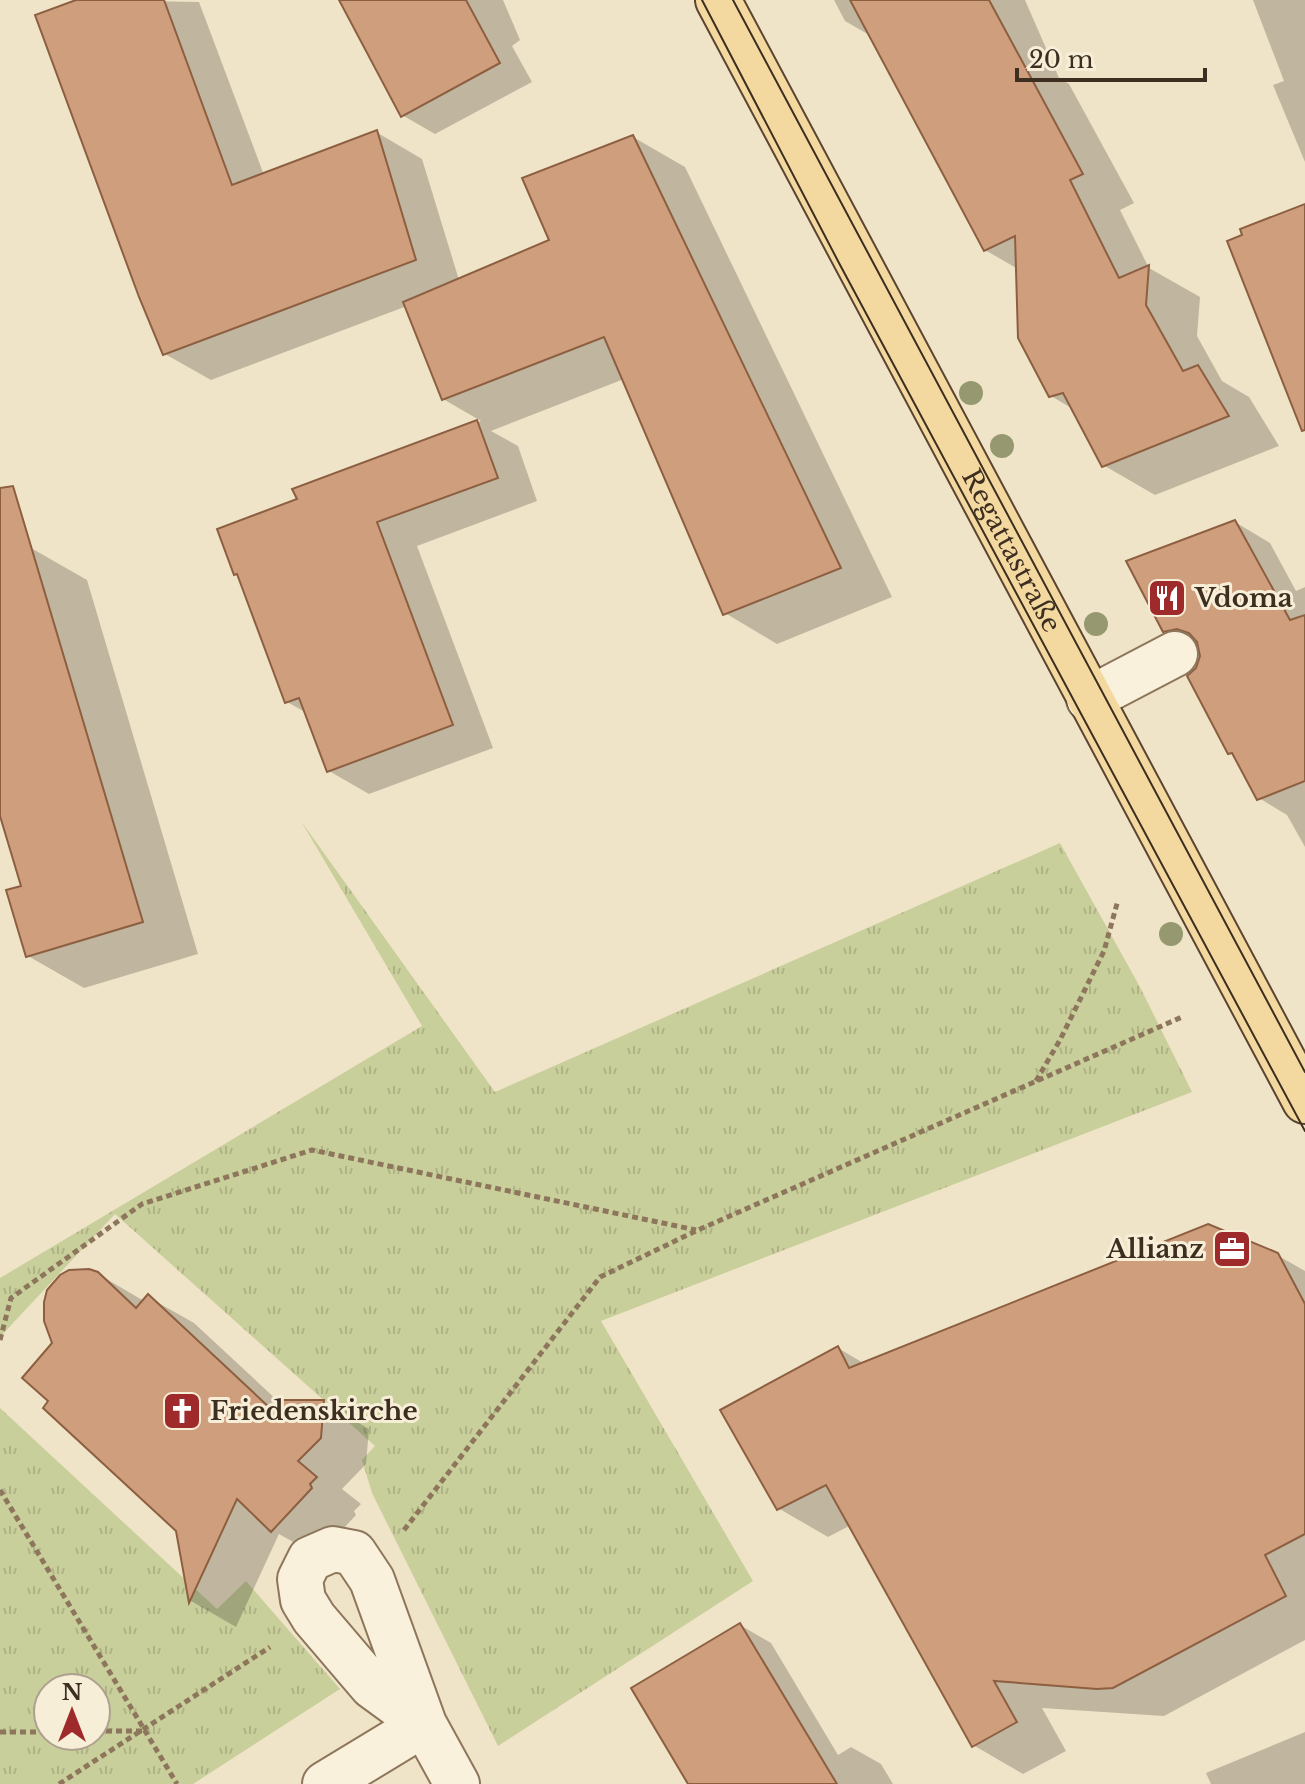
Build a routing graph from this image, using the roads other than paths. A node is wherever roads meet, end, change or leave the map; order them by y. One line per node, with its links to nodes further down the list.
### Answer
1 (718, 0): 3 (main road, Regattastraße)
2 (1175, 654): 3 (street)
3 (1089, 699): 4 (main road, Regattastraße)
4 (1305, 1101)
5 (424, 1724): 5 (street); 6 (street); 7 (street)
6 (325, 1784)
7 (457, 1784)

